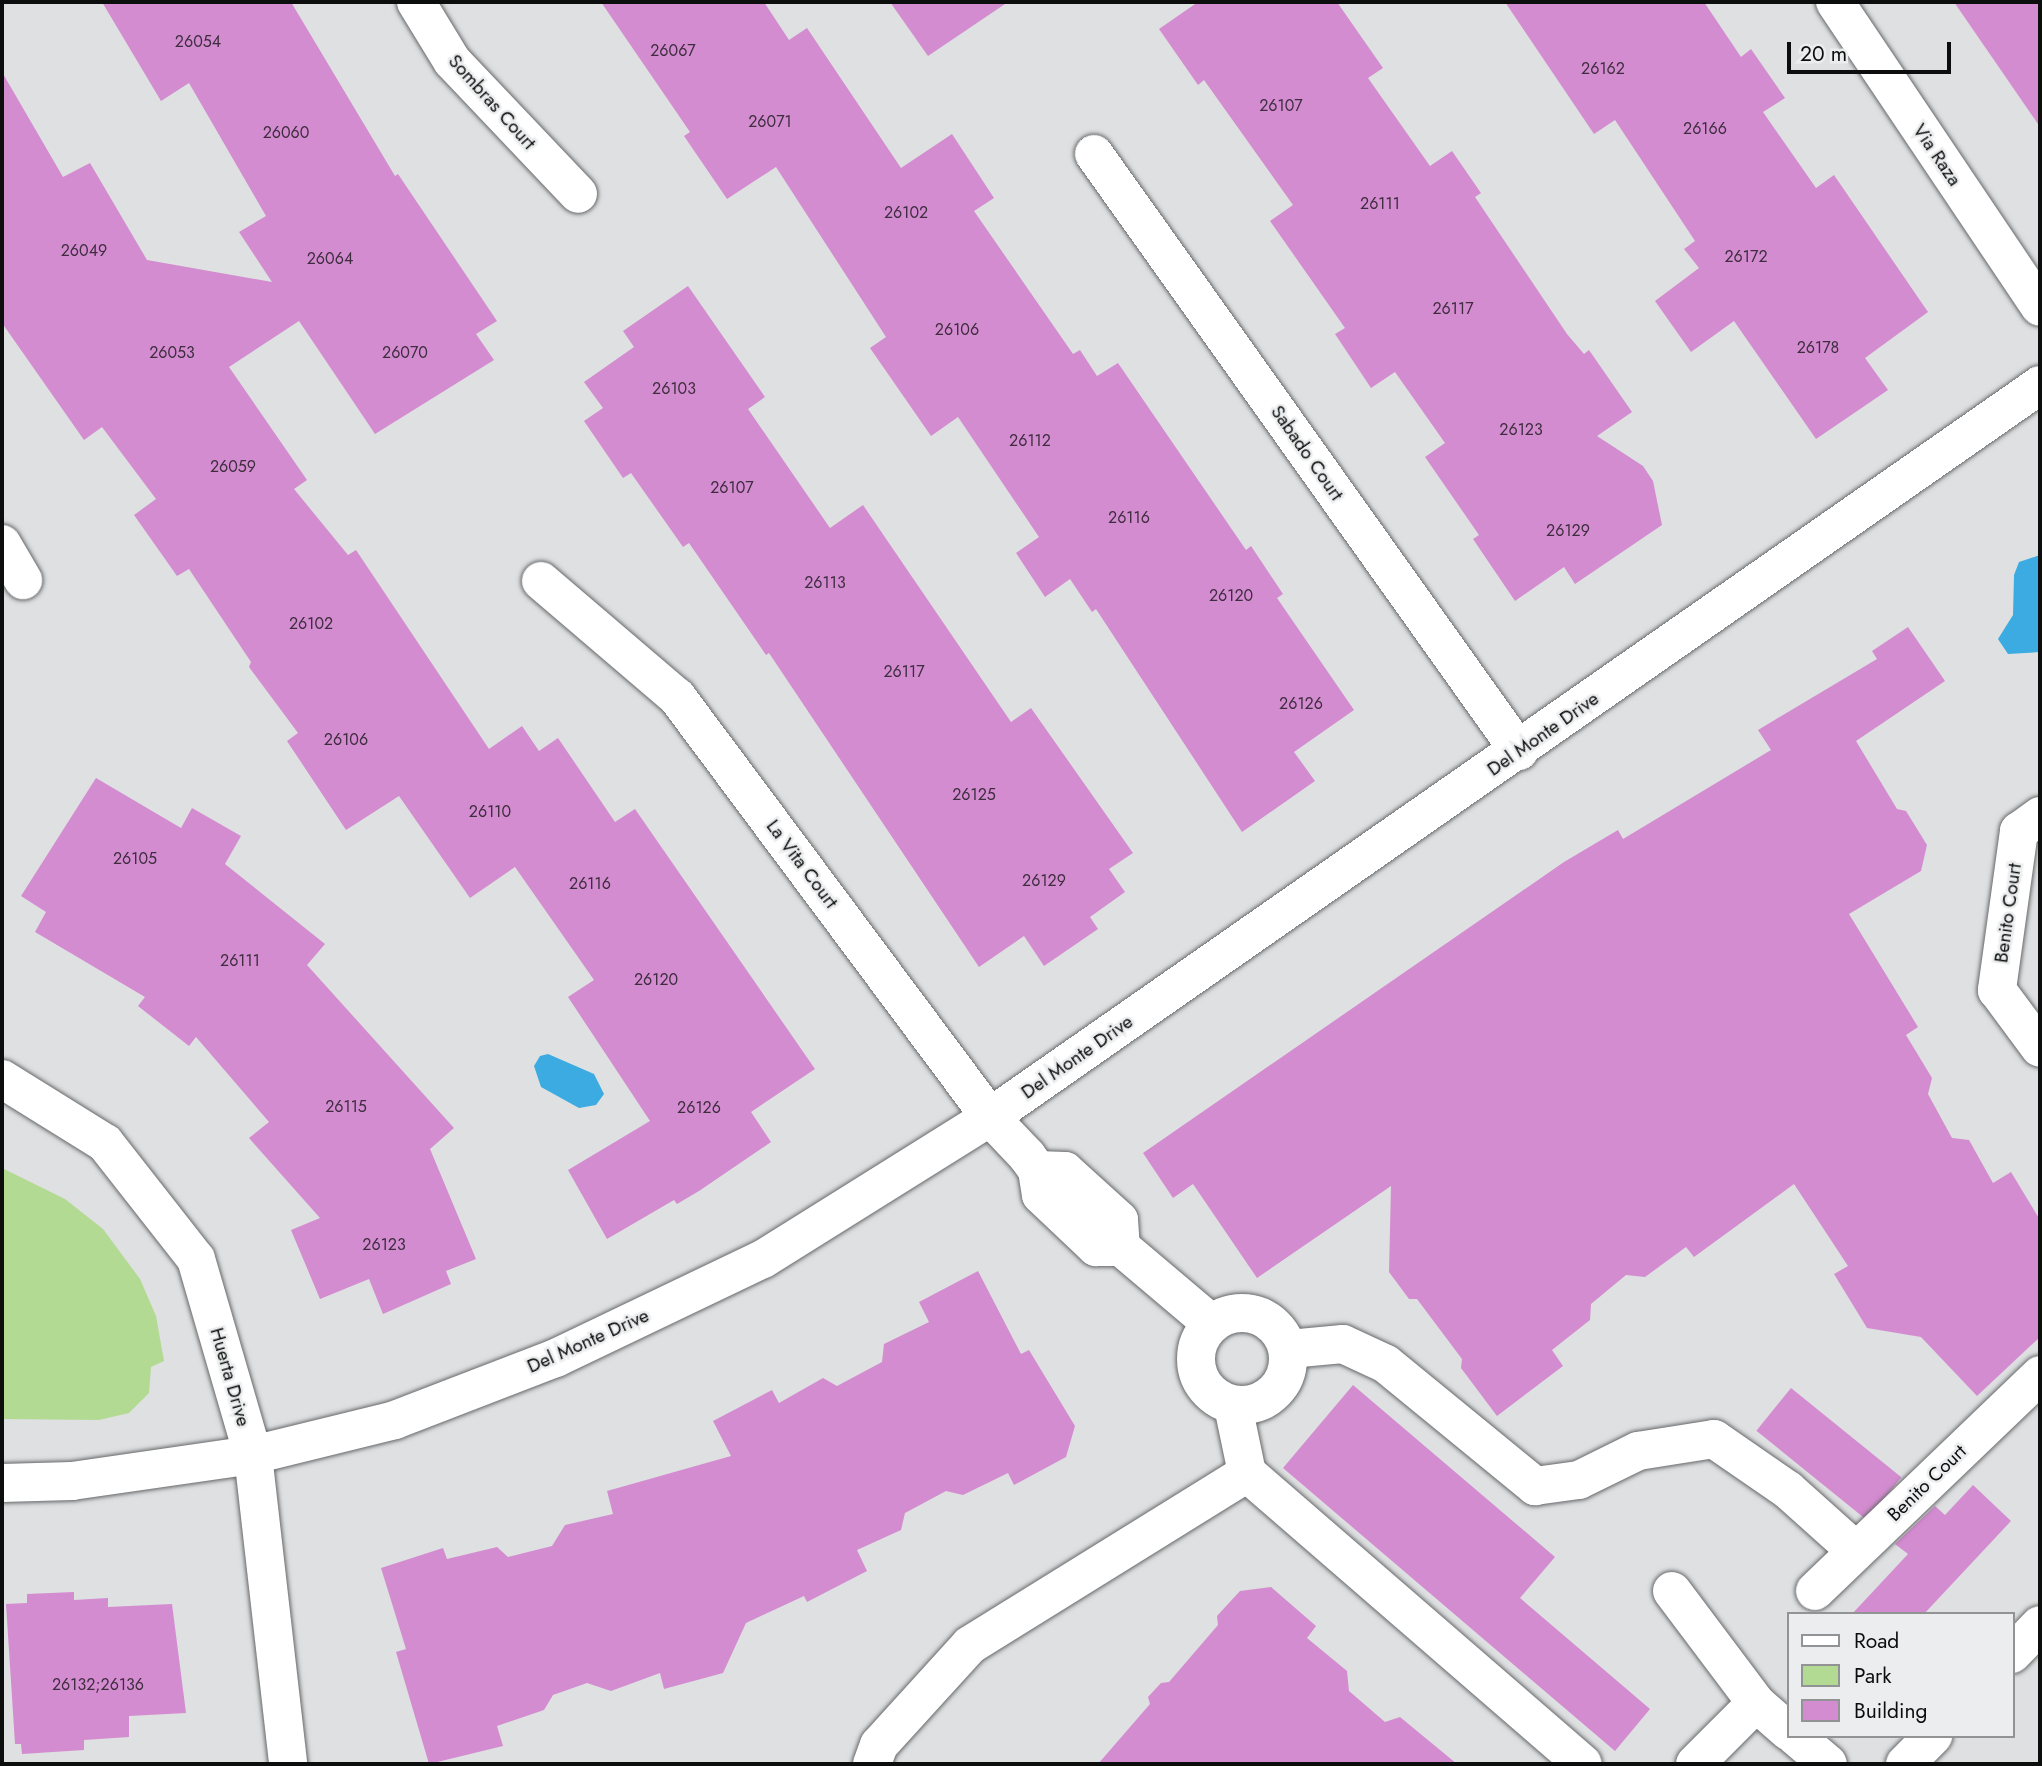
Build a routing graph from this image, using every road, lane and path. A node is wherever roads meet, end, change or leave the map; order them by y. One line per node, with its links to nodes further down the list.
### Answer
1 (416, 2): 4 (street, Sombras Court)
2 (1835, 2): 5 (street, Via Raza)
3 (1094, 154): 10 (street, Sabado Court)
4 (578, 194)
5 (2040, 307)
6 (2040, 385): 10 (street, Del Monte Drive)
7 (2, 544): 8 (street)
8 (23, 580)
9 (541, 582): 14 (street, La Vita Court)
10 (1519, 751): 14 (street, Del Monte Drive)
11 (2040, 816): 12 (street, Benito Court)
12 (2040, 1048)
13 (2, 1079): 19 (street, Huerta Drive)
14 (990, 1117): 15 (street, La Vita Court); 19 (street, Del Monte Drive)
15 (1211, 1323): 16 (street); 18 (street)
16 (1289, 1349): 18 (street); 22 (street)
17 (2040, 1375): 22 (street, Benito Court)
18 (1233, 1406): 20 (street)
19 (253, 1455): 21 (street, Del Monte Drive); 31 (street, Huerta Drive)
20 (1247, 1473): 32 (street); 33 (street)
21 (2, 1483)
22 (1856, 1551): 24 (street, Benito Court)
23 (1672, 1591): 27 (street)
24 (1815, 1591)
25 (2040, 1625): 26 (street)
26 (2014, 1652)
27 (1756, 1703): 28 (street); 34 (street)
28 (1786, 1729)
29 (1797, 1738): 35 (street)
30 (1931, 1738): 36 (street)
31 (288, 1764)
32 (872, 1764)
33 (1583, 1764)
34 (1695, 1764)
35 (1828, 1764)
36 (1905, 1764)

